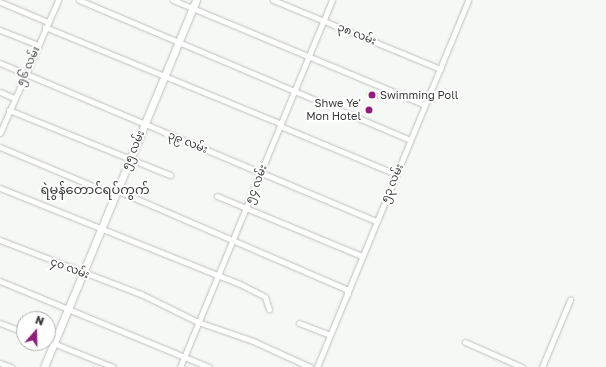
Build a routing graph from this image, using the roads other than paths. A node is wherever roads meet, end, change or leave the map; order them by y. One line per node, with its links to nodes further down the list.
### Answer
1 (58, 0): 11 (street, ၅၆ လမ်း)
2 (79, 0): 13 (street)
3 (173, 0): 9 (street)
4 (196, 0): 9 (main road, ၅၅ လမ်း)
5 (273, 0): 10 (street, ၃၈ လမ်း)
6 (332, 0): 10 (street, ၅၄ လမ်း)
7 (468, 0): 17 (street, ၅၃ လမ်း)
8 (0, 2): 11 (street)
9 (193, 8): 13 (main road, ၅၅ လမ်း); 15 (street)
10 (324, 21): 15 (street, ၅၄ လမ်း); 17 (street, ၃၈ လမ်း)
11 (46, 25): 14 (street, ၅၆ လမ်း); 19 (street)
12 (0, 30): 14 (street)
13 (179, 42): 19 (main road, ၅၅ လမ်း); 21 (street)
14 (38, 45): 18 (street, ၅၆ လမ်း)
15 (309, 56): 21 (street, ၅၄ လမ်း); 23 (street)
16 (0, 63): 18 (street, ၃၉ လမ်း)
17 (440, 69): 23 (street, ၅၃ လမ်း)
18 (25, 74): 22 (street, ၅၆ လမ်း); 26 (street, ၃၉ လမ်း)
19 (163, 77): 26 (main road, ၅၅ လမ်း); 27 (street)
20 (0, 92): 22 (street)
21 (294, 92): 27 (street, ၅၄ လမ်း); 29 (street)
22 (14, 98): 24 (street, ၅၆ လမ်း)
23 (425, 105): 29 (street, ၅၃ လမ်း)
24 (9, 110): 25 (street, ၅၆ လမ်း); 31 (street)
25 (2, 123): 28 (street, ၅၆ လမ်း)
26 (144, 124): 31 (main road, ၅၅ လမ်း); 32 (street, ၃၉ လမ်း)
27 (280, 125): 32 (street, ၅၄ လမ်း); 33 (street)
28 (0, 133)
29 (410, 140): 33 (street, ၅၃ လမ်း)
30 (0, 147): 36 (street)
31 (130, 158): 34 (street); 36 (main road, ၅၅ လမ်း)
32 (261, 171): 38 (street, ၅၄ လမ်း); 39 (street, ၃၉ လမ်း)
33 (396, 174): 39 (street, ၅၃ လမ်း)
34 (170, 175)
35 (0, 188): 40 (street)
36 (115, 192): 40 (main road, ၅၅ လမ်း); 42 (street)
37 (217, 196): 38 (street)
38 (246, 208): 42 (street, ၅၄ လမ်း); 43 (street)
39 (376, 221): 43 (street, ၅၃ လမ်း)
40 (100, 228): 44 (main road, ၅၅ လမ်း); 45 (street)
41 (0, 240): 44 (street, ၄၀ လမ်း)
42 (233, 240): 45 (street, ၅၄ လမ်း); 47 (street)
43 (362, 256): 47 (street, ၅၃ လမ်း)
44 (82, 272): 49 (main road, ၅၅ လမ်း); 51 (street, ၄၀ လမ်း)
45 (219, 275): 50 (street); 51 (street, ၅၄ လမ်း)
46 (0, 281): 49 (street)
47 (348, 294): 56 (street, ၅၃ လမ်း)
48 (570, 300): 70 (street)
49 (67, 308): 55 (main road, ၅၅ လမ်း); 60 (street)
50 (269, 309)
51 (198, 322): 60 (street, ၅၄ လမ်း); 67 (street)
52 (0, 323): 54 (street)
53 (299, 323): 56 (street)
54 (16, 329)
55 (56, 331)
56 (330, 335): 68 (street, ၅၃ လမ်း)
57 (465, 342): 69 (street)
58 (56, 344): 64 (street)
59 (48, 351): 63 (main road, ၅၅ လမ်း)
60 (184, 357): 65 (street, ၅၄ လမ်း); 66 (street)
61 (0, 363): 62 (street)
62 (11, 367)
63 (44, 367)
64 (113, 367)
65 (180, 367)
66 (208, 367)
67 (310, 367)
68 (317, 367)
69 (522, 367)
70 (542, 367)

